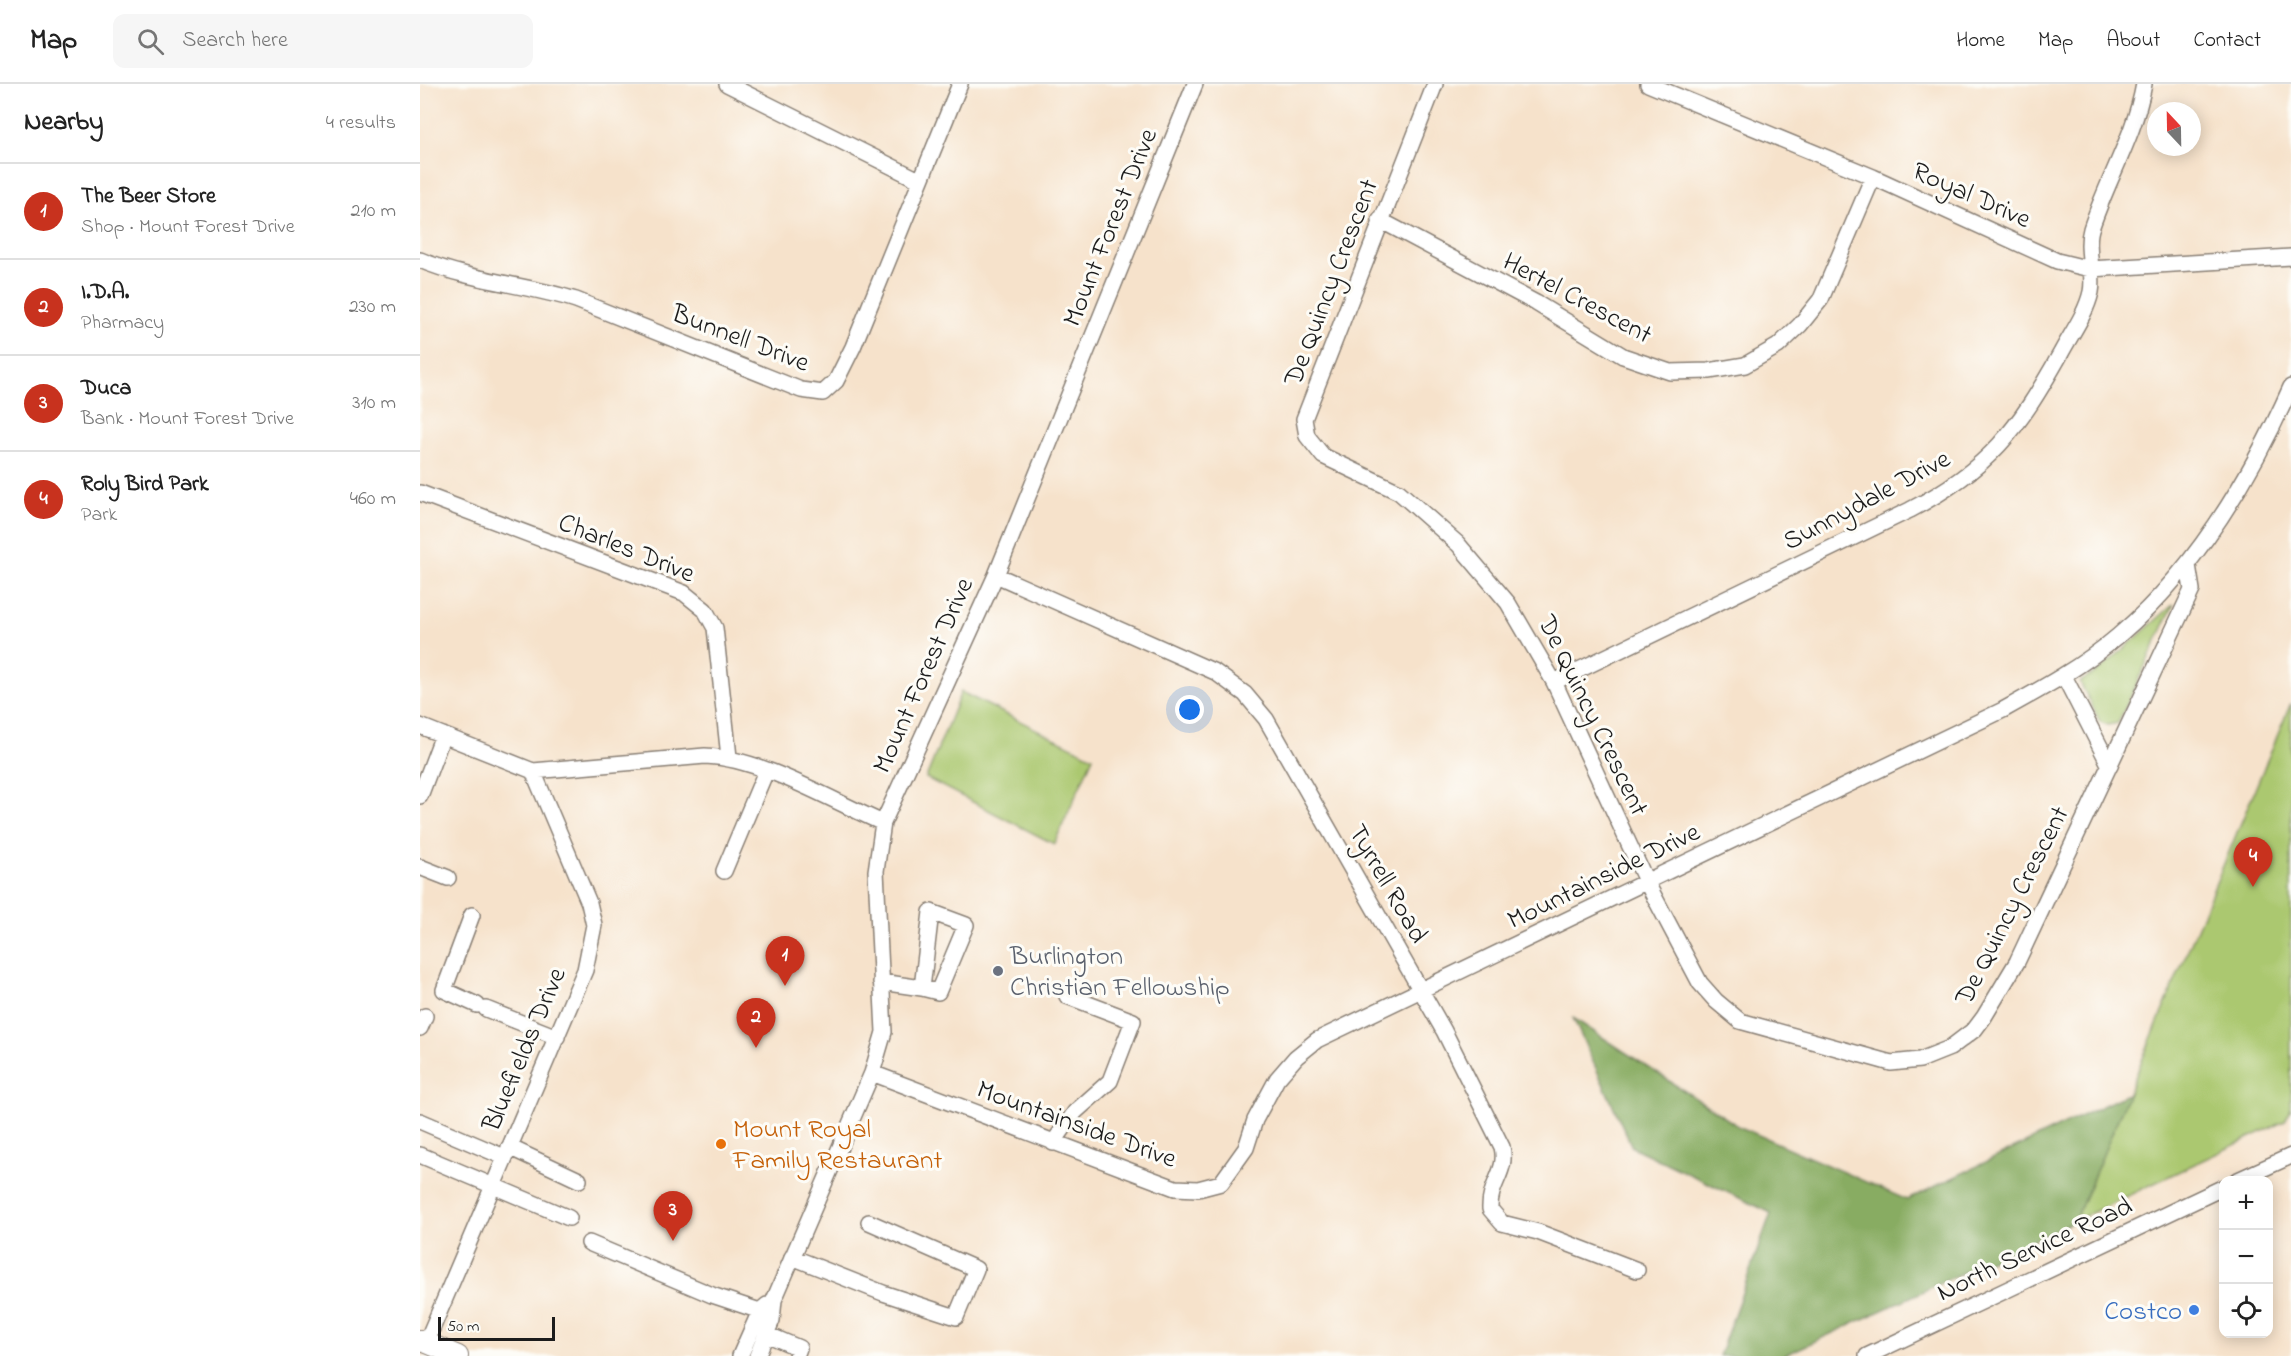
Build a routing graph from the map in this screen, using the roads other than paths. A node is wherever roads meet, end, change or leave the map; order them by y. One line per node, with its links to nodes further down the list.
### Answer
1 (727, 84): 8 (street)
2 (960, 84): 8 (street, Bunnell Drive)
3 (1195, 84): 16 (street, Mount Forest Drive)
4 (1435, 84): 9 (street, De Quincy Crescent)
5 (1648, 84): 7 (street, Royal Drive)
6 (2144, 84): 12 (street, Sunnydale Drive)
7 (1873, 177): 9 (street, Hertel Crescent); 12 (street, Royal Drive)
8 (919, 180): 11 (street, Bunnell Drive)
9 (1380, 220): 18 (street, De Quincy Crescent)
10 (2291, 257): 12 (street, Royal Drive)
11 (420, 260)
12 (2090, 269): 18 (street, Sunnydale Drive)
13 (2291, 387): 15 (street, Mountainside Drive)
14 (420, 493): 21 (street, Charles Drive)
15 (2188, 565): 17 (street, Mountainside Drive); 22 (street, De Quincy Crescent)
16 (996, 575): 26 (street, Mount Forest Drive); 34 (street, Tyrrell Road)
17 (2064, 676): 22 (street); 30 (street, Mountainside Drive)
18 (1554, 682): 30 (street, De Quincy Crescent)
19 (420, 727): 20 (street)
20 (443, 735): 23 (street); 25 (street)
21 (729, 757): 23 (street); 24 (street)
22 (2110, 766): 30 (street, De Quincy Crescent)
23 (533, 771): 36 (street, Bluefields Drive)
24 (766, 771): 26 (street); 28 (street)
25 (420, 796)
26 (883, 823): 32 (street, Mount Forest Drive)
27 (420, 867): 29 (street)
28 (724, 871)
29 (448, 878)
30 (1647, 883): 34 (street, Mountainside Drive)
31 (472, 915): 36 (street)
32 (881, 982): 33 (street); 37 (street, Mount Forest Drive)
33 (922, 988): 33 (street)
34 (1421, 992): 39 (street, Mountainside Drive); 51 (street, Tyrrell Road)
35 (1067, 996): 39 (street)
36 (557, 1037): 40 (street, Bluefields Drive)
37 (872, 1073): 39 (street, Mountainside Drive); 50 (street, Mount Forest Drive)
38 (420, 1121): 40 (street)
39 (1053, 1143)
40 (507, 1152): 44 (street); 45 (street, Bluefields Drive)
41 (420, 1155): 45 (street)
42 (2291, 1156): 43 (street)
43 (2247, 1176)
44 (579, 1180)
45 (493, 1185): 47 (street); 55 (street, Bluefields Drive)
46 (2219, 1189): 60 (street, North Service Road)
47 (569, 1218)
48 (869, 1222): 50 (street)
49 (589, 1243): 53 (street)
50 (792, 1257): 52 (street, Mount Forest Drive)
51 (1637, 1270)
52 (774, 1300): 53 (street, Mount Forest Drive); 54 (street, Mount Forest Drive)
53 (760, 1311): 57 (street, Mount Forest Drive)
54 (766, 1334): 58 (street, Mount Forest Drive); 59 (street)
55 (423, 1341): 56 (main road)
56 (458, 1356)
57 (740, 1356)
58 (757, 1356)
59 (796, 1356)
60 (1867, 1356)

